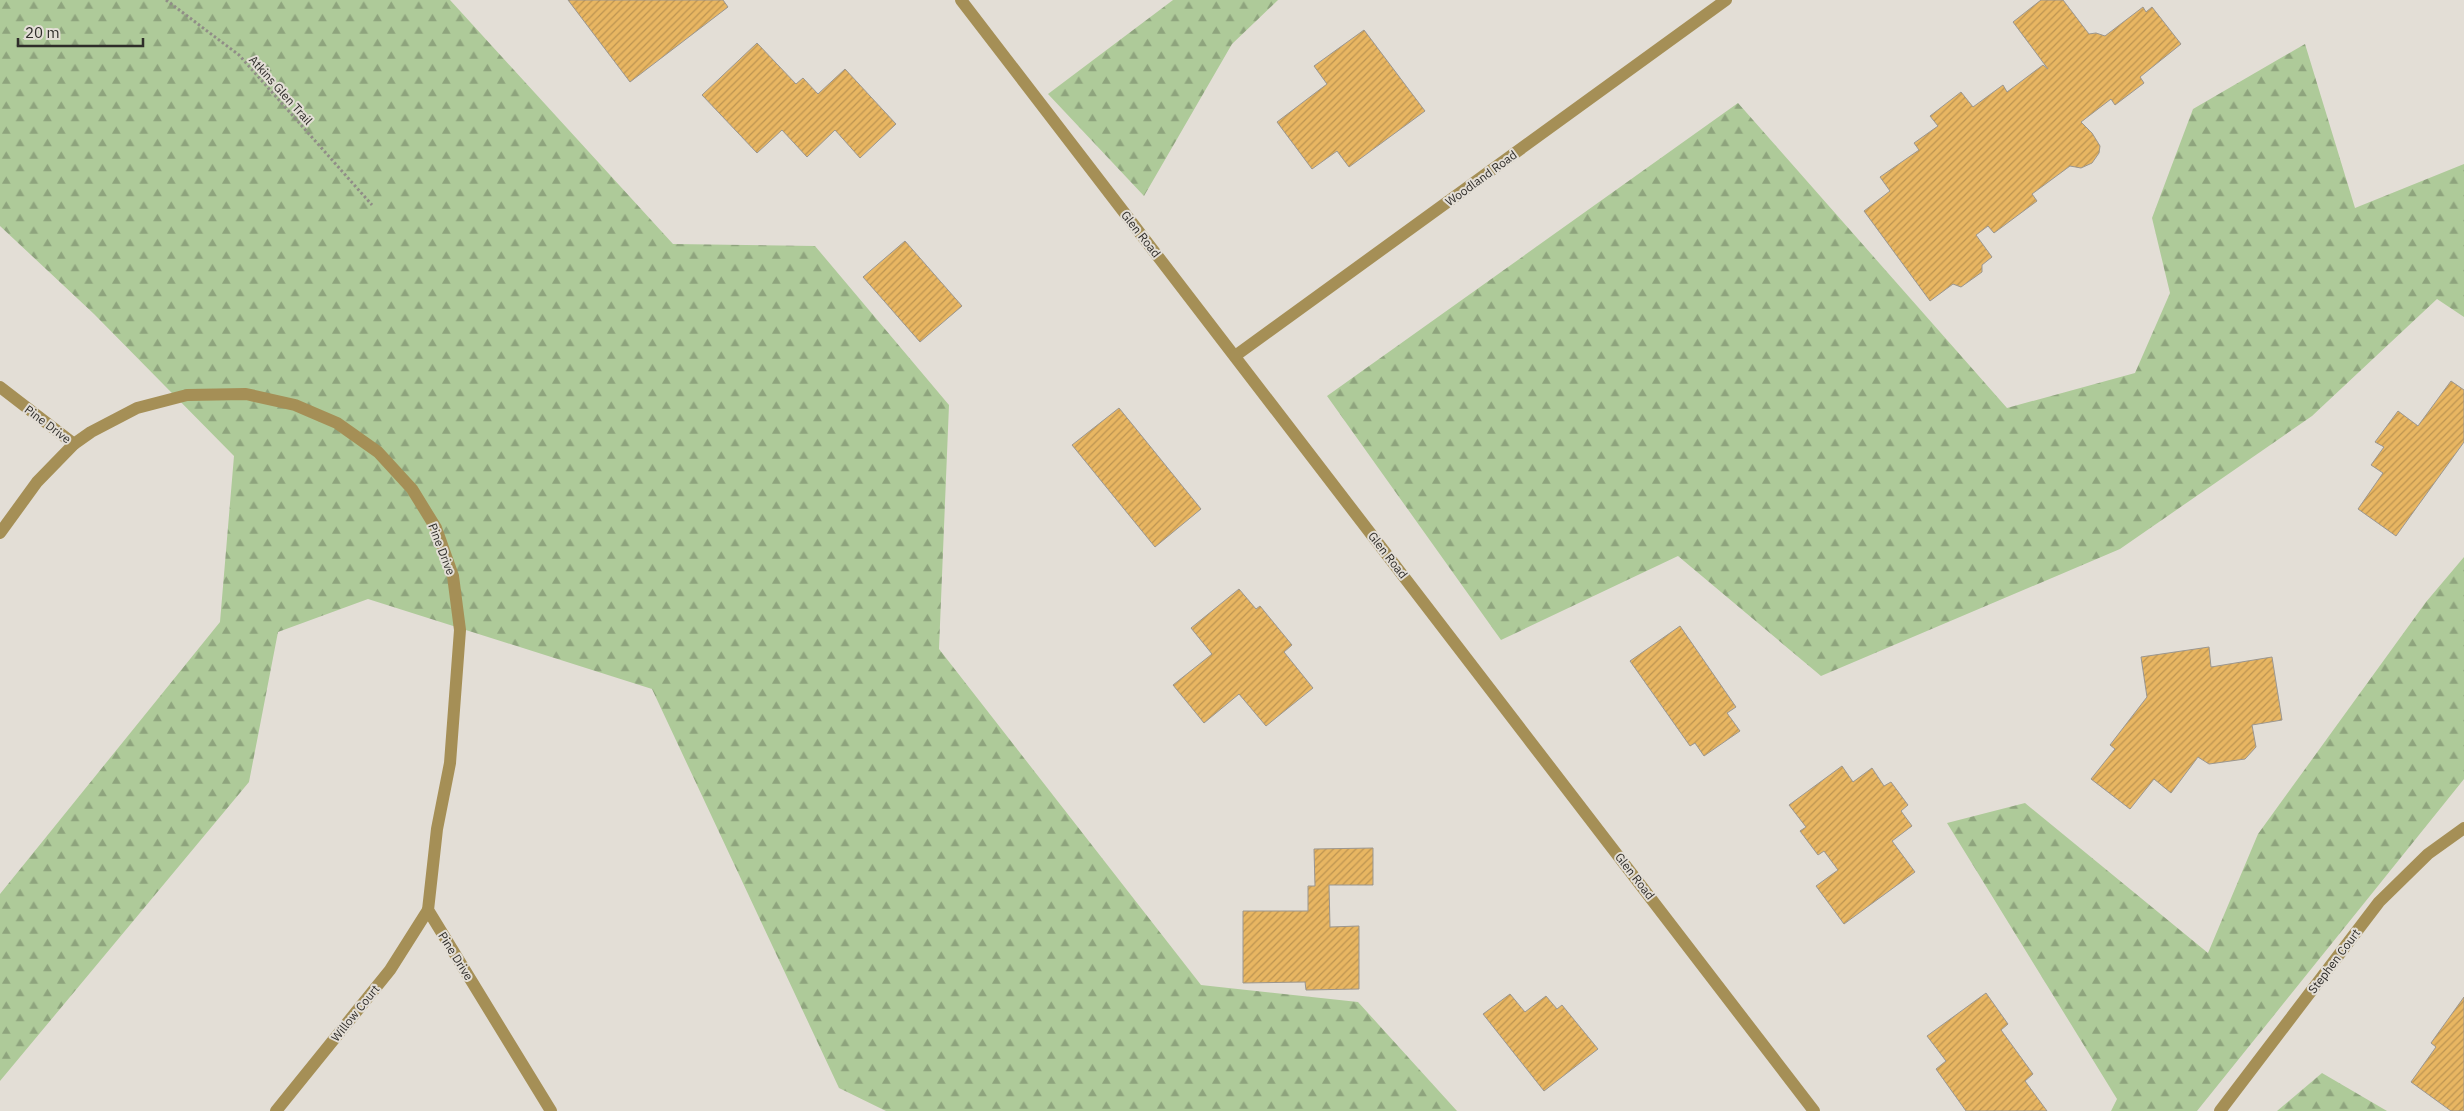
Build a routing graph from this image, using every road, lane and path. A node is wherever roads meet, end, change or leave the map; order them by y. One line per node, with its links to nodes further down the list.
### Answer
1 (166, 0): 4 (path, Atkins Glen Trail)
2 (961, 0): 5 (street, Glen Road)
3 (1726, 0): 5 (street, Woodland Road)
4 (372, 205)
5 (1235, 356): 13 (street, Glen Road)
6 (0, 387): 7 (street, Pine Drive)
7 (74, 444): 8 (street); 10 (street, Pine Drive)
8 (0, 534)
9 (2464, 828): 14 (street, Stephen Court)
10 (428, 910): 11 (street, Willow Court); 12 (street, Pine Drive)
11 (276, 1111)
12 (551, 1111)
13 (1814, 1111)
14 (2220, 1111)

